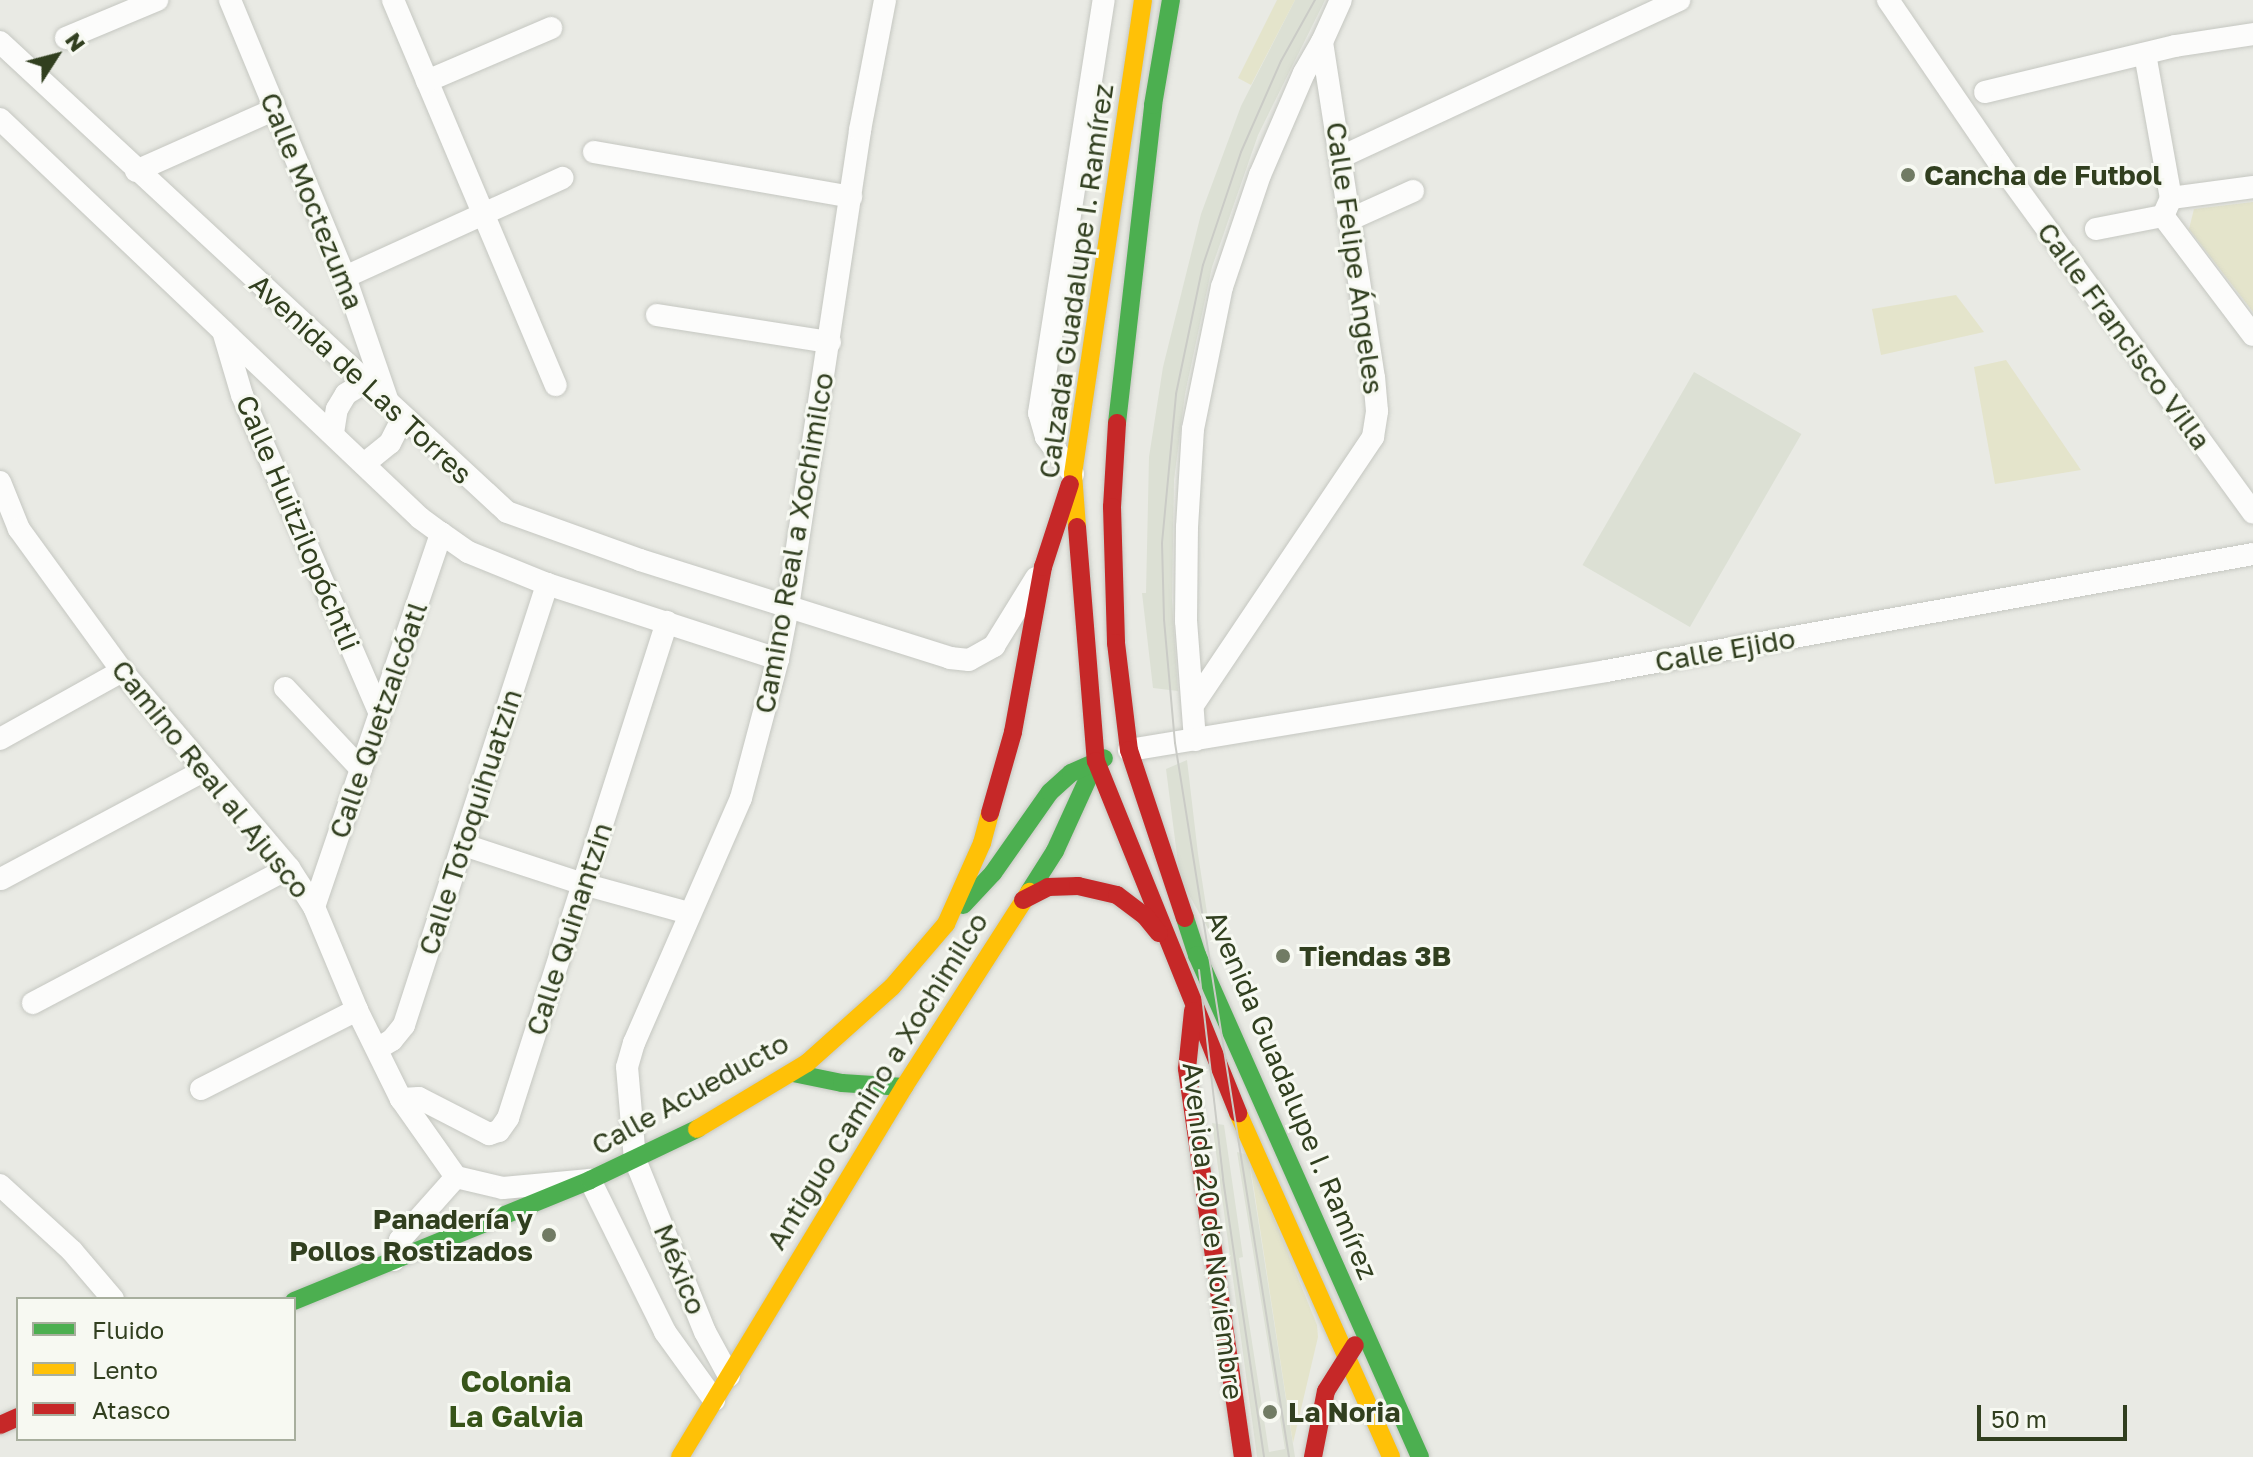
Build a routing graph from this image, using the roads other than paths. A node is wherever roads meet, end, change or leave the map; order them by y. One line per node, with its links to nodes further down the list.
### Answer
1 (157, 0): 13 (street)
2 (393, 0): 17 (street)
3 (885, 0): 27 (street, Camino Real a Xochimilco)
4 (1104, 0): 42 (street)
5 (1143, 0): 42 (main road, Calzada Guadalupe I. Ramírez)
6 (1171, 0): 59 (main road, Calzada Guadalupe I. Ramírez)
7 (1341, 0): 15 (street)
8 (1679, 0): 22 (street)
9 (1888, 0): 44 (street, Calle Francisco Villa)
10 (234, 1): 19 (street, Calle Moctezuma)
11 (551, 28): 17 (street)
12 (2253, 34): 16 (street)
13 (66, 38)
14 (0, 42): 23 (street, Avenida de Las Torres)
15 (1322, 42): 22 (street, Calle Felipe Ángeles); 55 (street)
16 (2145, 54): 18 (street); 28 (street)
17 (427, 81): 29 (street)
18 (1985, 92)
19 (275, 109): 23 (street); 32 (street, Calle Moctezuma)
20 (0, 119): 34 (street, Avenida de Las Torres)
21 (594, 152): 27 (street)
22 (1341, 157): 30 (street, Calle Felipe Ángeles)
23 (136, 171): 37 (street, Avenida de Las Torres)
24 (562, 178): 29 (street)
25 (2253, 187): 28 (street)
26 (1413, 191): 30 (street)
27 (851, 197): 36 (street, Camino Real a Xochimilco)
28 (2167, 207): 31 (street); 35 (street)
29 (483, 213): 32 (street); 38 (street)
30 (1351, 219): 55 (street, Calle Felipe Ángeles)
31 (2096, 229)
32 (345, 277): 39 (street, Calle Moctezuma)
33 (657, 315): 36 (street)
34 (223, 331): 40 (street, Avenida de Las Torres); 56 (street, Calle Huitzilopóchtli)
35 (2253, 335)
36 (830, 342): 50 (street, Camino Real a Xochimilco)
37 (365, 382): 39 (street, Avenida de Las Torres); 40 (street)
38 (556, 385)
39 (396, 411): 41 (street); 50 (street, Avenida de Las Torres)
40 (333, 433): 41 (street, Avenida de Las Torres)
41 (364, 464): 45 (street, Avenida de Las Torres)
42 (1073, 474): 48 (main road, Calle Acueducto); 60 (main road, Calzada Guadalupe I. Ramírez)
43 (0, 482): 46 (street, Camino Real al Ajusco)
44 (2253, 512)
45 (441, 533): 49 (street, Avenida de Las Torres); 56 (street, Calle Quetzalcóatl)
46 (9, 534): 53 (street, Camino Real al Ajusco)
47 (2253, 554): 58 (street, Calle Ejido)
48 (1043, 567): 50 (street, Avenida de Las Torres); 70 (main road, Calle Acueducto)
49 (547, 584): 51 (street, Avenida de Las Torres); 63 (street, Calle Totoquihuatzin)
50 (788, 607): 52 (street, Camino Real a Xochimilco)
51 (667, 622): 52 (street, Avenida de Las Torres); 66 (street, Calle Quinantzin)
52 (778, 659): 69 (street, Camino Real a Xochimilco)
53 (122, 671): 57 (street); 62 (street, Camino Real al Ajusco)
54 (285, 688): 61 (street)
55 (1193, 705): 58 (street)
56 (380, 714): 61 (street, Calle Quetzalcóatl)
57 (0, 739)
58 (1195, 740): 59 (street, Calle Ejido)
59 (1129, 750): 60 (main road); 87 (main road, Avenida Guadalupe I. Ramírez)
60 (1096, 761): 67 (main road, Antiguo Camino a Xochimilco); 70 (main road); 71 (main road, Avenida Guadalupe I. Ramírez)
61 (361, 769): 68 (street, Calle Quetzalcóatl)
62 (203, 771): 64 (street, Camino Real al Ajusco); 65 (street)
63 (464, 845): 66 (street); 75 (street, Calle Totoquihuatzin)
64 (289, 868): 68 (street, Camino Real al Ajusco); 72 (street)
65 (1, 879)
66 (583, 884): 69 (street); 79 (street, Calle Quinantzin)
67 (1023, 900): 71 (main road); 77 (main road, Antiguo Camino a Xochimilco)
68 (314, 907): 74 (street, Camino Real al Ajusco)
69 (689, 913): 80 (street, Camino Real a Xochimilco)
70 (946, 924): 76 (main road, Calle Acueducto)
71 (1166, 942): 73 (main road, Avenida Guadalupe I. Ramírez)
72 (33, 1003)
73 (1194, 1005): 88 (main road, Avenida Guadalupe I. Ramírez); 94 (main road, Avenida 20 de Noviembre)
74 (357, 1010): 75 (street, Camino Real al Ajusco); 78 (street)
75 (377, 1049): 79 (street, Camino Real al Ajusco)
76 (793, 1073): 77 (main road); 80 (main road, Calle Acueducto)
77 (904, 1087): 89 (main road, Antiguo Camino a Xochimilco)
78 (201, 1089)
79 (401, 1099): 81 (street, Camino Real al Ajusco)
80 (635, 1160): 82 (main road, Calle Acueducto); 89 (street, México)
81 (456, 1177): 82 (street); 84 (street)
82 (590, 1180): 84 (main road, Calle Acueducto); 90 (street)
83 (0, 1185): 85 (street)
84 (394, 1260): 86 (main road, Calle Acueducto)
85 (111, 1297)
86 (296, 1300)
87 (1364, 1332): 88 (main road); 97 (main road, Avenida Guadalupe I. Ramírez)
88 (1347, 1358): 95 (main road); 96 (main road, Avenida Guadalupe I. Ramírez)
89 (729, 1376): 90 (main road, Antiguo Camino a Xochimilco)
90 (714, 1400): 91 (main road, Antiguo Camino a Xochimilco)
91 (699, 1426): 92 (main road, Antiguo Camino a Xochimilco); 93 (street)
92 (680, 1457)
93 (698, 1457)
94 (1243, 1457)
95 (1313, 1457)
96 (1391, 1457)
97 (1420, 1457)

